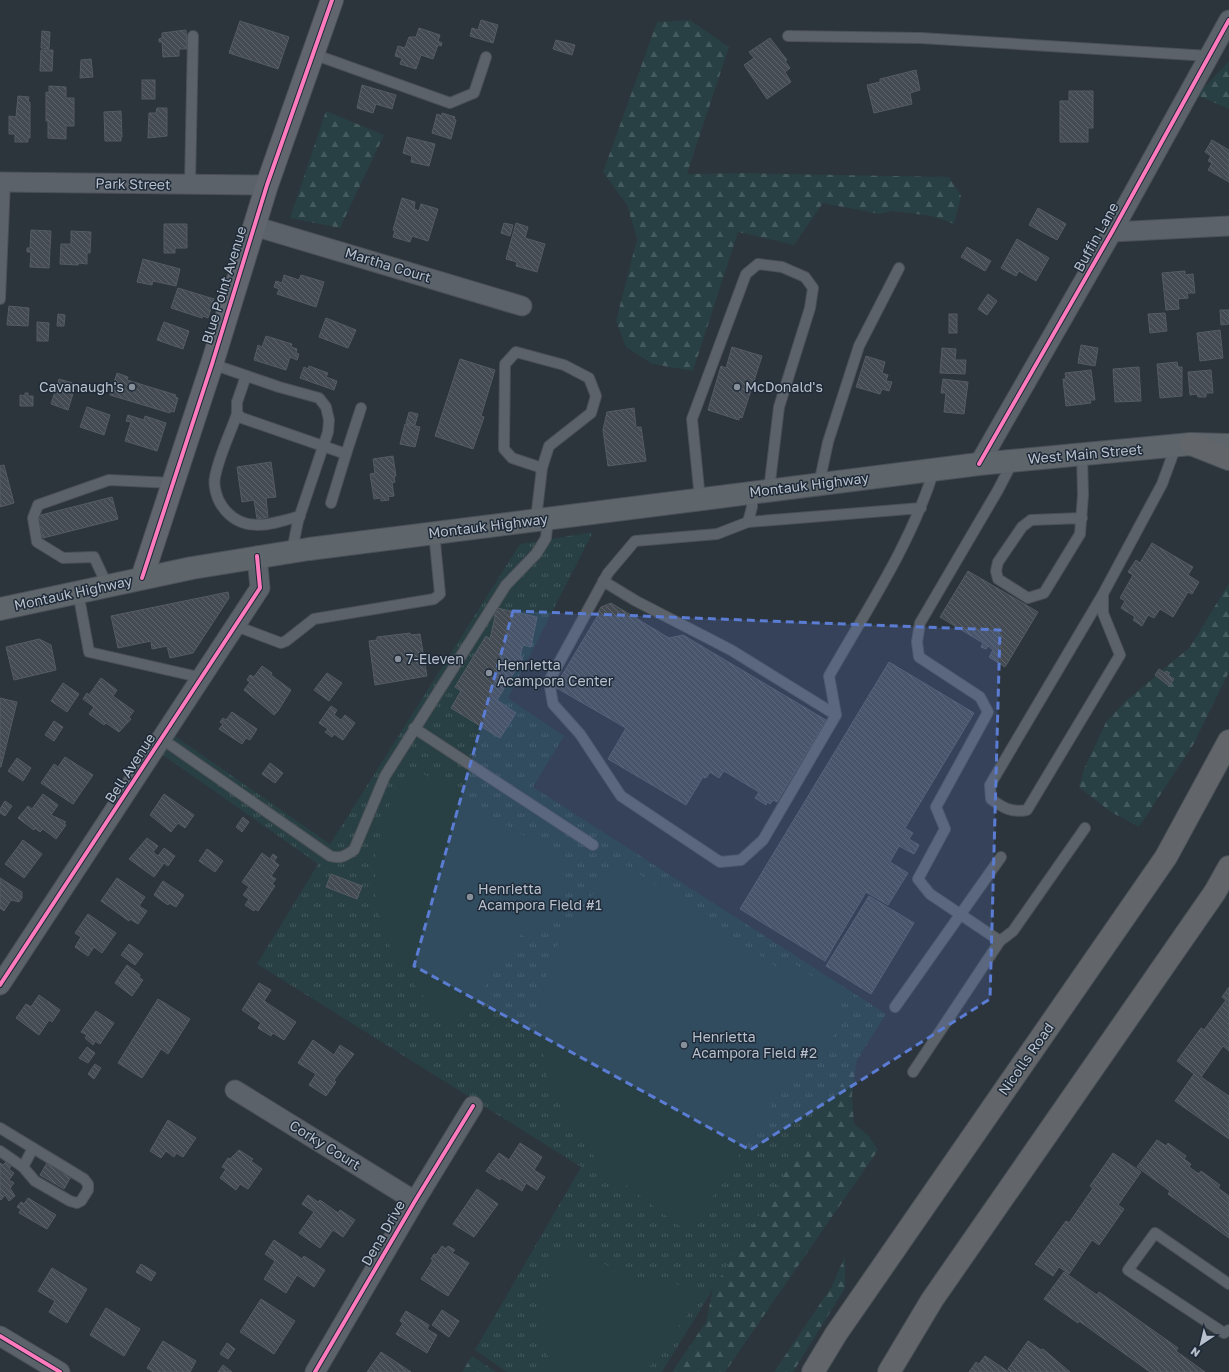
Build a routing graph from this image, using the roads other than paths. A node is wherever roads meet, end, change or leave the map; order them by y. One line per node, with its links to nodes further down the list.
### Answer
1 (332, 0): 5 (street, Blue Point Avenue)
2 (1229, 20): 6 (street, Buffin Lane)
3 (193, 36): 9 (lane)
4 (788, 36): 6 (lane)
5 (313, 54): 7 (lane); 10 (street, Blue Point Avenue)
6 (1209, 56): 13 (street, Buffin Lane)
7 (486, 57)
8 (2, 182): 9 (street, Park Street); 15 (lane)
9 (190, 184): 10 (street, Park Street)
10 (266, 185): 11 (street, Blue Point Avenue)
11 (254, 226): 16 (street, Martha Court); 17 (street, Blue Point Avenue)
12 (1229, 226): 13 (street)
13 (1112, 232): 28 (street, Buffin Lane)
14 (899, 268): 32 (lane)
15 (0, 299)
16 (522, 306)
17 (212, 364): 18 (lane); 31 (street, Blue Point Avenue)
18 (246, 376): 20 (lane); 23 (lane)
19 (361, 408): 24 (lane)
20 (237, 414): 23 (lane); 37 (lane)
21 (1183, 445): 22 (main road); 25 (main road, West Main Street); 26 (highway); 48 (lane)
22 (1229, 445)
23 (324, 446): 24 (lane); 37 (lane)
24 (346, 454): 35 (lane)
25 (1082, 454): 27 (main road, West Main Street); 38 (lane)
26 (1229, 459)
27 (1013, 461): 28 (main road, West Main Street); 60 (lane)
28 (979, 464): 30 (main road, Montauk Highway)
29 (542, 468): 29 (lane); 39 (lane)
30 (934, 470): 32 (main road, Montauk Highway); 36 (lane)
31 (173, 483): 44 (street, Blue Point Avenue); 46 (lane)
32 (819, 484): 33 (main road, Montauk Highway)
33 (760, 491): 34 (main road, Montauk Highway); 34 (lane); 40 (lane)
34 (700, 499): 39 (main road, Montauk Highway)
35 (331, 503)
36 (921, 508): 40 (lane); 52 (lane)
37 (300, 516): 42 (lane)
38 (1082, 518): 38 (lane)
39 (542, 519): 41 (main road, Montauk Highway); 53 (lane)
40 (748, 522): 45 (lane)
41 (434, 532): 42 (main road, Montauk Highway); 50 (lane)
42 (292, 551): 43 (main road, Montauk Highway)
43 (257, 556): 44 (main road, Montauk Highway); 50 (street, Bell Avenue)
44 (142, 578): 46 (main road, Montauk Highway)
45 (604, 581): 52 (lane); 52 (lane)
46 (107, 585): 47 (main road, Montauk Highway)
47 (78, 592): 49 (main road, Montauk Highway); 51 (lane)
48 (1103, 594): 48 (lane)
49 (0, 609)
50 (236, 626): 51 (street, Bell Avenue)
51 (202, 678): 54 (street, Bell Avenue)
52 (836, 715)
53 (414, 728): 54 (lane); 57 (lane)
54 (162, 739): 62 (street, Bell Avenue)
55 (1229, 741): 77 (highway, Nicolls Road)
56 (1085, 828): 61 (lane)
57 (593, 844)
58 (1000, 857): 60 (lane)
59 (1229, 867): 78 (highway)
60 (960, 915): 61 (lane); 63 (lane)
61 (1000, 941): 64 (lane)
62 (0, 985)
63 (895, 1007)
64 (913, 1072)
65 (235, 1090): 71 (street, Corky Court)
66 (474, 1106): 71 (street, Dena Drive)
67 (0, 1128): 68 (lane)
68 (33, 1148): 70 (lane); 70 (lane)
69 (0, 1151): 70 (lane)
70 (23, 1167)
71 (415, 1200): 76 (street, Dena Drive)
72 (1229, 1284): 73 (lane)
73 (1229, 1330)
74 (0, 1336): 75 (street)
75 (60, 1372)
76 (315, 1372)
77 (813, 1372)
78 (889, 1372)

